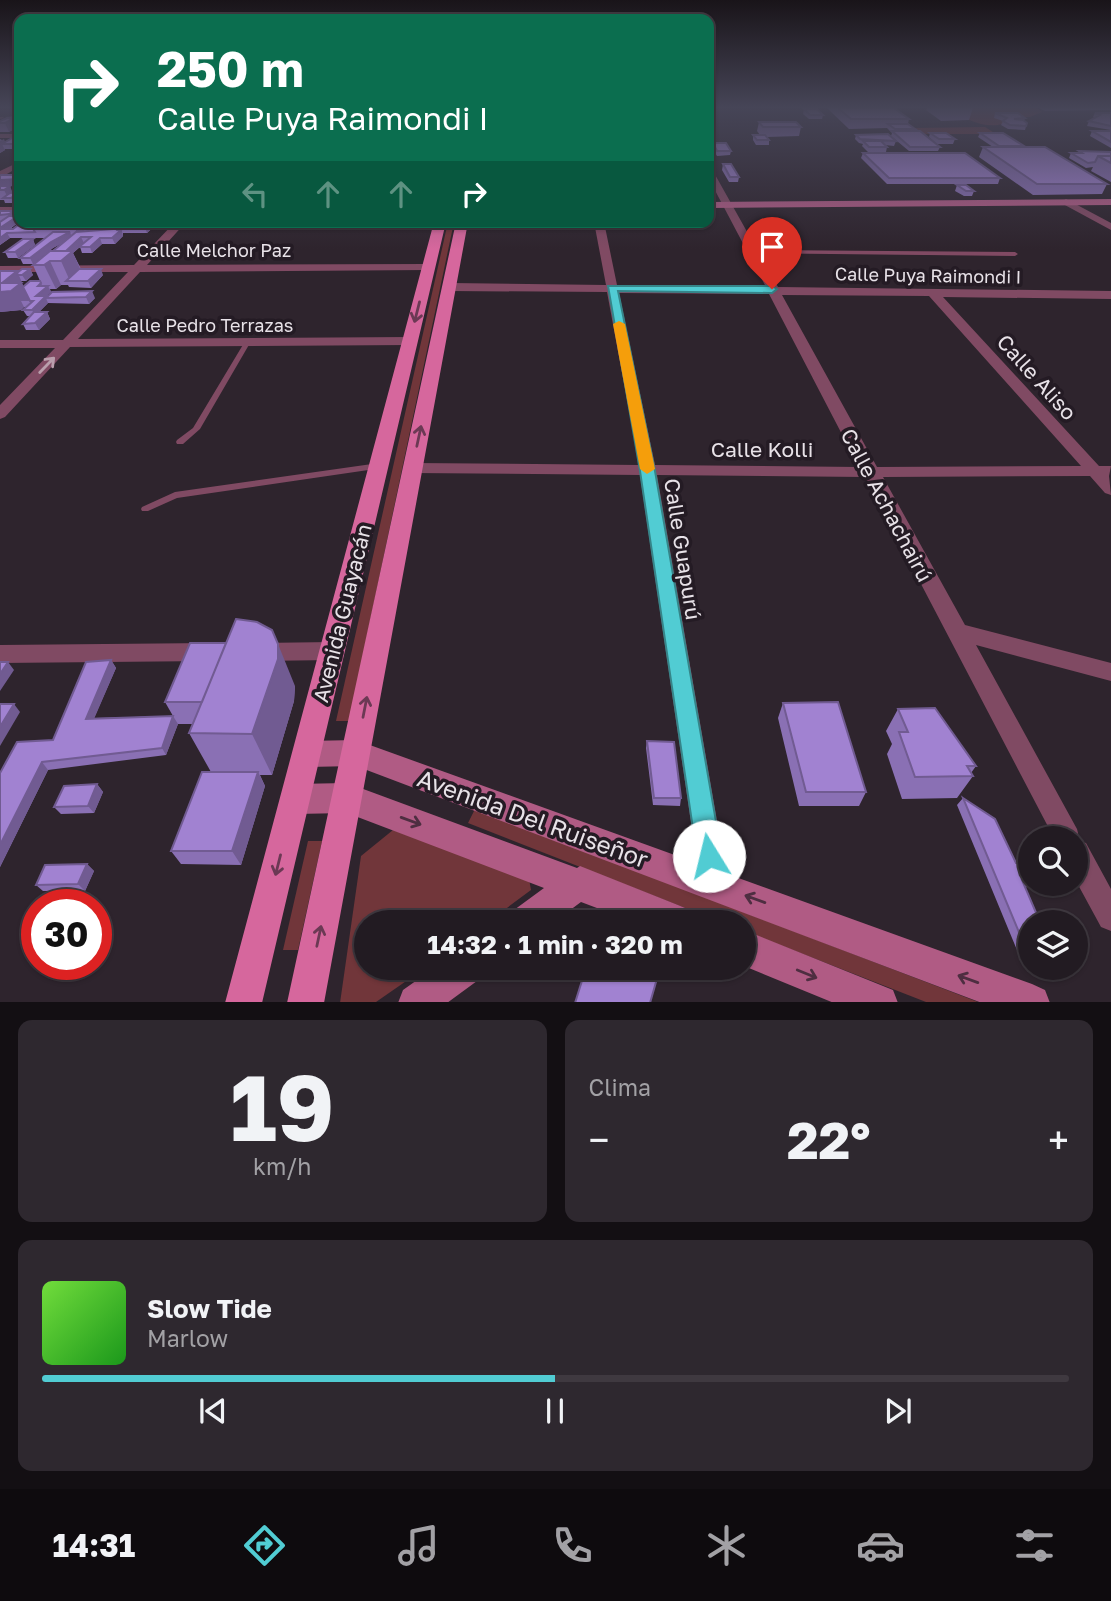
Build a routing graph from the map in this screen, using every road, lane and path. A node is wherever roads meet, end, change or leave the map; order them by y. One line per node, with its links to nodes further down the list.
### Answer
1 (714, 180): 6 (street, Calle Achachairú)
2 (1066, 202): 3 (main road); 6 (main road); 8 (street)
3 (1080, 202): 4 (main road); 7 (street)
4 (1111, 202)
5 (714, 205): 6 (main road)
6 (727, 205): 13 (street, Calle Achachairú)
7 (1111, 219)
8 (1111, 226)
9 (175, 228): 16 (street)
10 (438, 228): 15 (main road, Avenida Guayacán)
11 (461, 228): 18 (main road, Avenida Guayacán)
12 (600, 228): 19 (street, Calle Guapurú)
13 (751, 252): 14 (lane); 20 (street, Calle Achachairú)
14 (1015, 254)
15 (428, 267): 16 (street, Calle Melchor Paz); 23 (main road, Avenida Guayacán, one-way to 23)
16 (138, 268): 17 (street, Calle Melchor Paz); 26 (street)
17 (0, 269)
18 (450, 286): 19 (street, Calle Puya Raimondi I); 30 (main road, Avenida Guayacán, one-way to 18)
19 (612, 288): 20 (street, Calle Puya Raimondi I); 31 (street, Calle Guapurú)
20 (772, 289): 21 (street, Calle Puya Raimondi I); 33 (street, Calle Achachairú)
21 (932, 292): 22 (street, Calle Puya Raimondi I); 32 (street, Calle Aliso)
22 (1111, 295)
23 (410, 341): 24 (street, Calle Pedro Terrazas); 29 (main road, Avenida Guayacán)
24 (247, 343): 26 (street, Calle Pedro Terrazas); 28 (lane)
25 (0, 344): 26 (street, Calle Pedro Terrazas)
26 (66, 344): 27 (street, one-way to 26)
27 (0, 414)
28 (180, 442)
29 (379, 466): 35 (lane); 37 (main road, Avenida Guayacán)
30 (412, 468): 31 (street, Calle Kolli); 40 (main road, Avenida Guayacán, one-way to 30)
31 (648, 471): 33 (street, Calle Kolli); 47 (street, Calle Guapurú)
32 (1103, 471): 33 (street, Calle Kolli); 34 (street, Calle Aliso)
33 (869, 472): 36 (street, Calle Achachairú)
34 (1111, 489)
35 (145, 509)
36 (955, 631): 39 (street); 44 (street, Calle Achachairú)
37 (333, 651): 38 (street); 41 (main road, Avenida Guayacán)
38 (0, 654)
39 (1111, 671)
40 (356, 753): 41 (main road, Avenida Del Ruiseñor); 42 (main road, Avenida Guayacán); 47 (main road, Avenida Del Ruiseñor)
41 (307, 754): 43 (main road, Avenida Guayacán)
42 (347, 798): 43 (main road, Avenida Del Ruiseñor); 46 (main road, Avenida Del Ruiseñor, one-way to 46); 54 (main road, Avenida Guayacán, one-way to 42)
43 (295, 799): 53 (main road, Avenida Guayacán, one-way to 53)
44 (1061, 826)
45 (1088, 875): 50 (street)
46 (580, 883): 48 (main road); 49 (main road, Avenida Del Ruiseñor)
47 (714, 884): 57 (main road, Avenida Del Ruiseñor, one-way to 47)
48 (543, 910)
49 (648, 910)
50 (1111, 917)
51 (756, 953): 56 (main road, one-way to 56)
52 (448, 980): 55 (main road)
53 (243, 1002)
54 (305, 1002)
55 (417, 1002)
56 (878, 1002)
57 (1029, 1002)

